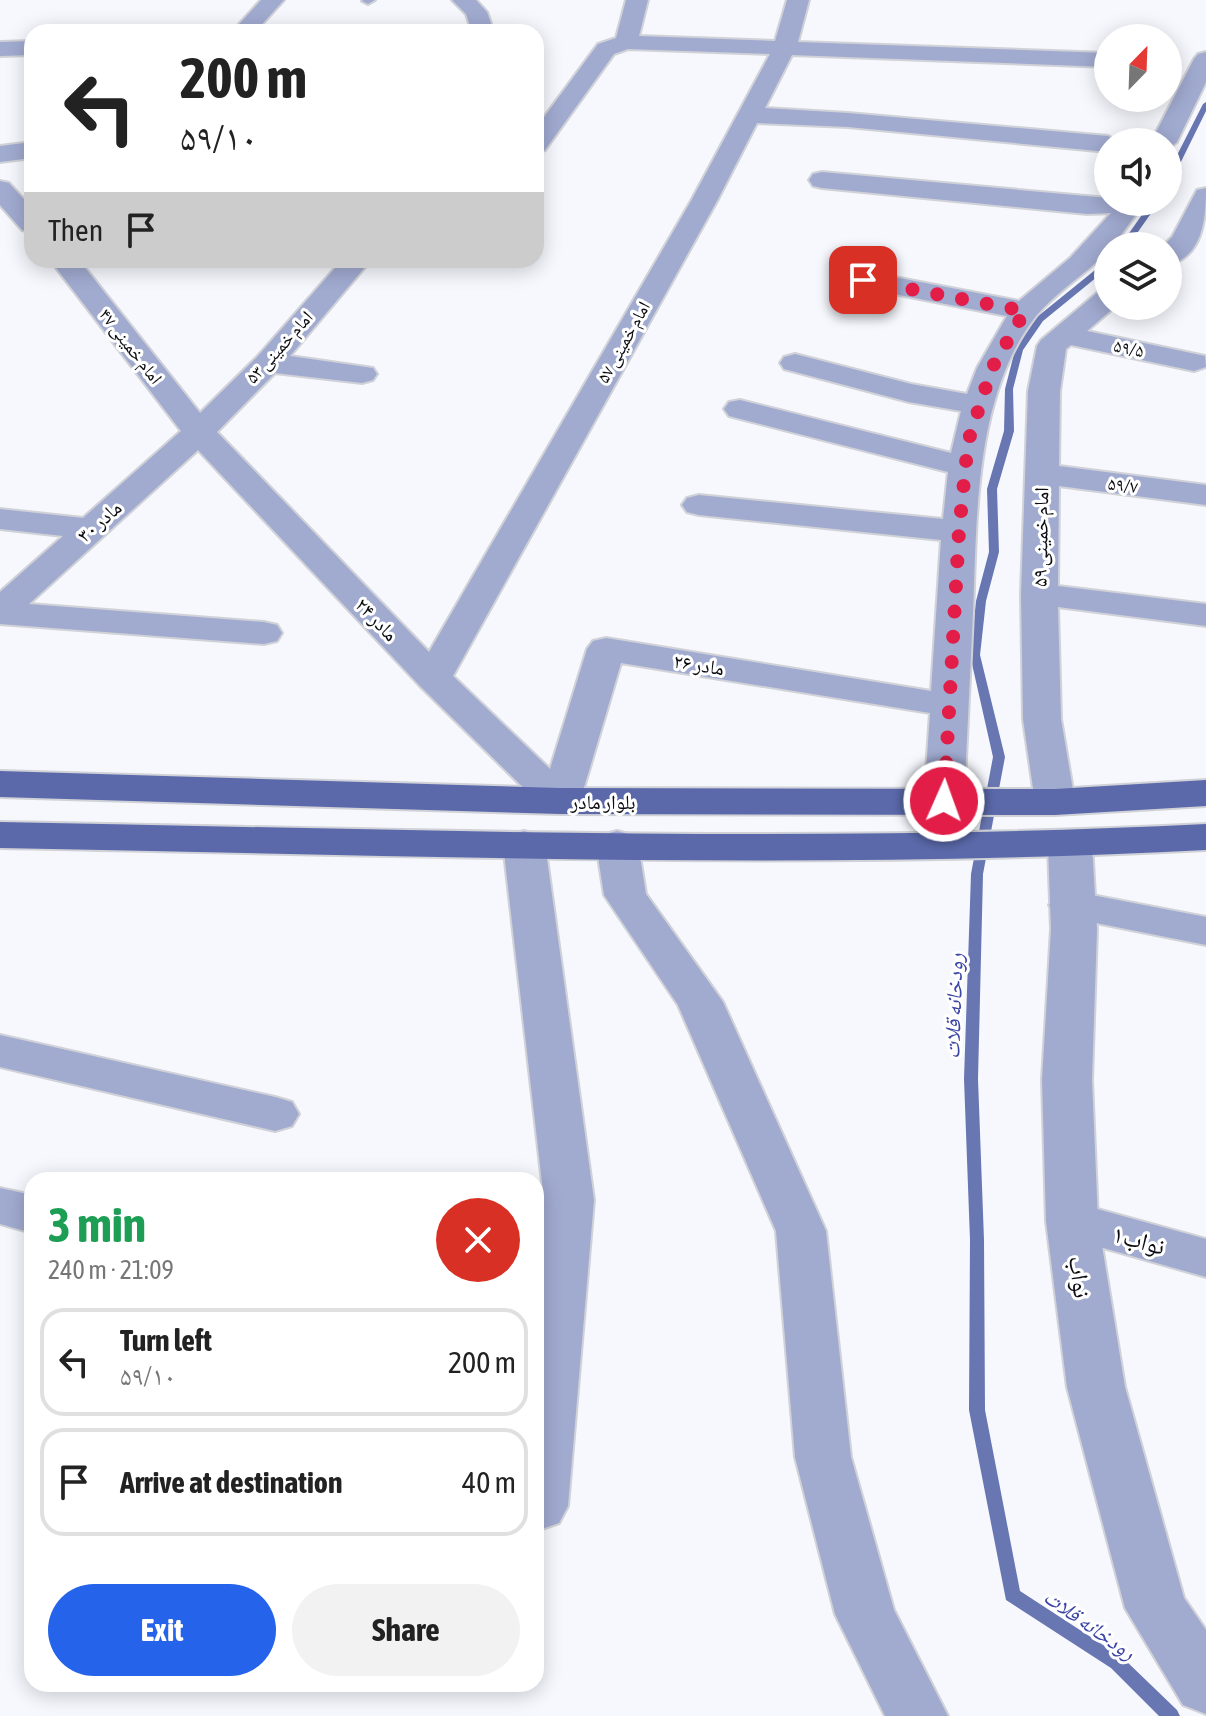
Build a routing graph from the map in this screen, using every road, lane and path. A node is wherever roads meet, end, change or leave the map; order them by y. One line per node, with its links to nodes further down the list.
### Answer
1 (273, 0): 5 (street)
2 (463, 0): 6 (street)
3 (637, 0): 7 (street)
4 (798, 0): 8 (street, امام خمینی ۵۷)
5 (250, 24)
6 (480, 24)
7 (626, 42): 8 (street); 15 (street)
8 (785, 47): 11 (street); 13 (street, امام خمینی ۵۷)
9 (24, 48): 10 (street)
10 (0, 49)
11 (1094, 59)
12 (1196, 64): 14 (street)
13 (749, 115): 16 (street); 50 (street, امام خمینی ۵۷)
14 (1170, 128)
15 (544, 134)
16 (1094, 143)
17 (24, 151): 18 (street)
18 (0, 154)
19 (822, 180): 22 (street)
20 (0, 190): 23 (street)
21 (1206, 196): 25 (street)
22 (1094, 206)
23 (24, 216)
24 (1123, 216): 30 (street)
25 (1182, 245)
26 (70, 268): 38 (street, امام خمینی ۴۷)
27 (350, 268): 33 (street, امام خمینی ۵۳)
28 (863, 280): 30 (street)
29 (1094, 310): 31 (street, امام خمینی ۵۹)
30 (1025, 311): 36 (street)
31 (1065, 335): 32 (street, ۵۹/۵); 40 (street, امام خمینی ۵۹)
32 (1194, 362)
33 (268, 363): 35 (street); 38 (street, امام خمینی ۵۳)
34 (795, 363): 36 (street)
35 (362, 374)
36 (979, 405): 39 (street)
37 (740, 409): 39 (street)
38 (199, 432): 44 (street, مادر ۳۰); 50 (street, مادر ۲۴)
39 (967, 467): 45 (street)
40 (1041, 474): 41 (street, ۵۹/۷); 46 (street, امام خمینی ۵۹)
41 (1206, 495)
42 (699, 505): 45 (street)
43 (0, 519): 44 (street)
44 (89, 529): 47 (street, مادر ۳۰)
45 (959, 531): 51 (street)
46 (1039, 594): 48 (street); 56 (street, امام خمینی ۵۹)
47 (0, 612): 49 (street)
48 (1206, 615)
49 (264, 633)
50 (433, 678): 54 (street, مادر ۲۴)
51 (948, 705): 54 (street, مادر ۲۶); 55 (street)
52 (1, 787): 54 (main road, بلوار مادر)
53 (1206, 793): 56 (main road, بلوار مادر)
54 (560, 801): 55 (main road, بلوار مادر)
55 (957, 801): 56 (main road, بلوار مادر)
56 (1048, 823): 58 (main road, بلوار مادر); 60 (main road, بلوار مادر); 61 (street, نواب)
57 (0, 835): 59 (main road, بلوار مادر)
58 (1206, 837)
59 (524, 844): 60 (main road, بلوار مادر); 69 (street)
60 (617, 844): 71 (street)
61 (1071, 905): 62 (street); 67 (street, نواب)
62 (1206, 931)
63 (0, 1051): 64 (street)
64 (275, 1114)
65 (0, 1206): 66 (street)
66 (24, 1212)
67 (1072, 1221): 68 (street, نواب۱); 70 (street, نواب)
68 (1206, 1258)
69 (544, 1455)
70 (1198, 1662)
71 (917, 1716)

